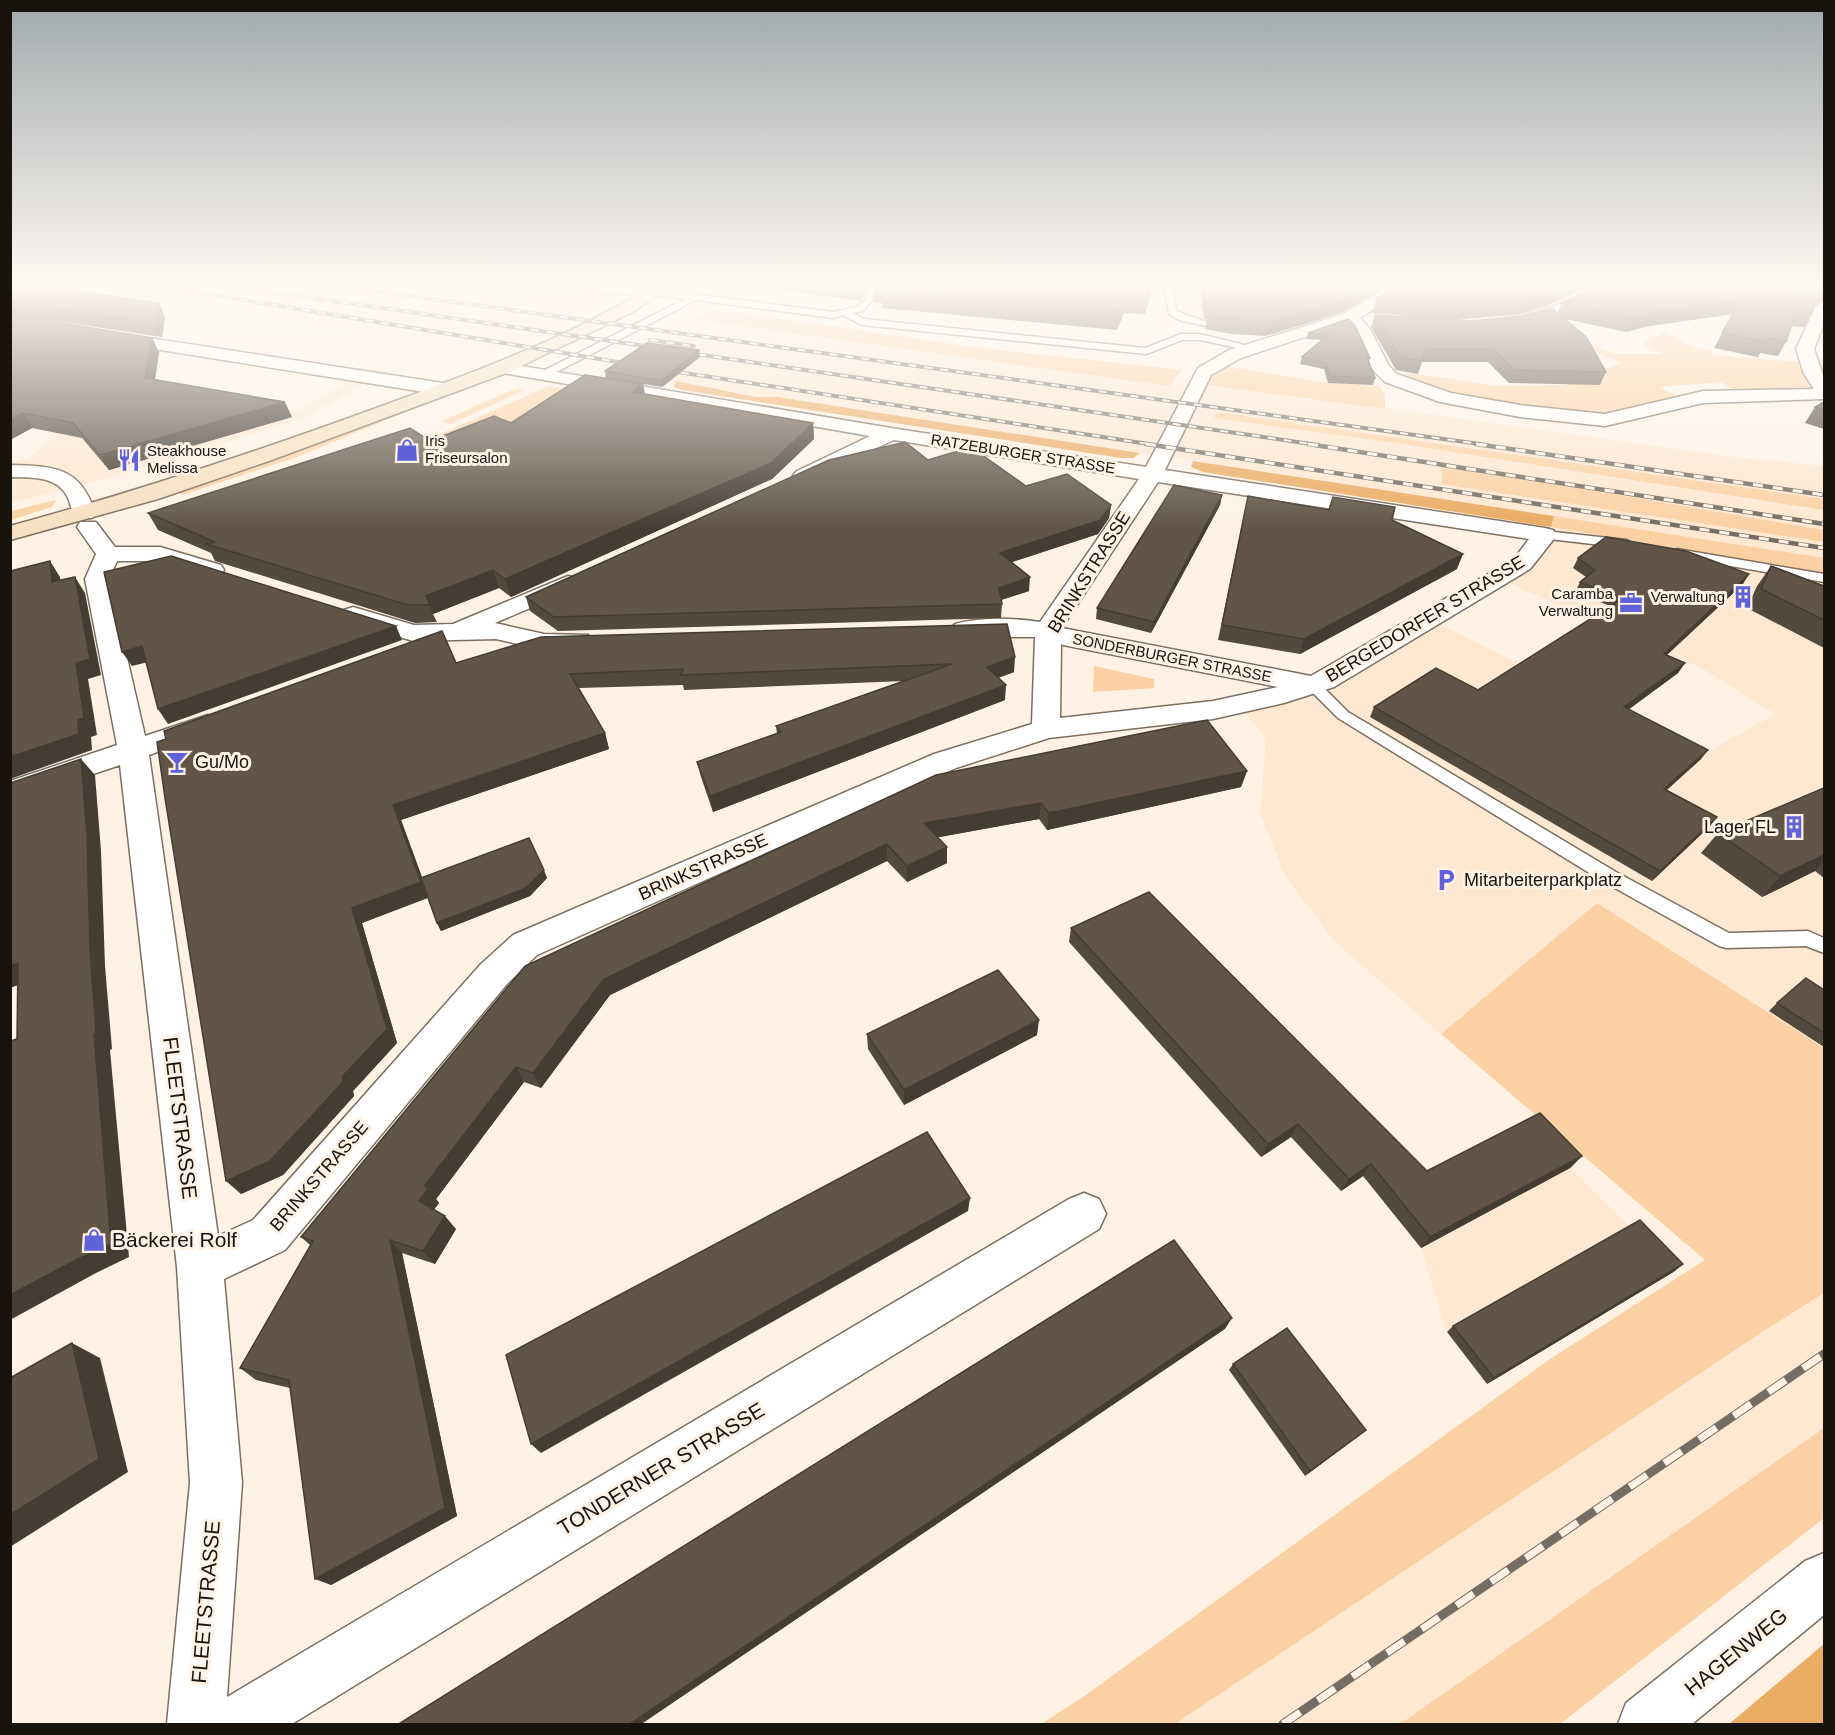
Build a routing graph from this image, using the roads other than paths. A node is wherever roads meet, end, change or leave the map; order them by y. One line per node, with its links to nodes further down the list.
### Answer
1 (306, 367): 8 (street)
2 (559, 367): 7 (lane)
3 (1210, 367): 12 (street, BRINKSTRASSE)
4 (1380, 367): 9 (street)
5 (1811, 367): 9 (street)
6 (502, 368): 7 (street, RATZEBURGER STRASSE); 8 (main road); 14 (main road)
7 (541, 376): 10 (street, RATZEBURGER STRASSE)
8 (443, 388): 14 (main road)
9 (1824, 391)
10 (891, 434): 12 (street, RATZEBURGER STRASSE); 13 (street)
11 (10, 471): 14 (street)
12 (1153, 473): 16 (street, RATZEBURGER STRASSE); 27 (street, BRINKSTRASSE)
13 (785, 484)
14 (86, 520): 15 (main road); 18 (main road); 20 (street)
15 (10, 532)
16 (1545, 535): 17 (lane); 30 (street, BERGEDORFER STRASSE)
17 (1640, 546)
18 (10, 550)
19 (1660, 550): 23 (lane)
20 (108, 554): 22 (street); 33 (street, FLEETSTRASSE)
21 (586, 575): 25 (street)
22 (237, 578)
23 (1824, 578)
24 (336, 609): 25 (street)
25 (456, 630): 28 (street); 29 (street)
26 (936, 630): 27 (street, SONDERBURGER STRASSE)
27 (1048, 630): 30 (street, SONDERBURGER STRASSE); 32 (street, BRINKSTRASSE)
28 (605, 641)
29 (400, 651)
30 (1313, 685): 32 (street, BERGEDORFER STRASSE); 35 (lane)
31 (234, 714): 33 (street)
32 (1046, 729): 37 (street, BRINKSTRASSE)
33 (133, 749): 34 (street); 37 (street, FLEETSTRASSE)
34 (10, 792)
35 (1819, 938)
36 (1084, 1214): 40 (street, TONDERNER STRASSE)
37 (200, 1267): 39 (street, FLEETSTRASSE)
38 (1824, 1580): 41 (street, HAGENWEG)
39 (196, 1725)
40 (238, 1725)
41 (1647, 1725)

